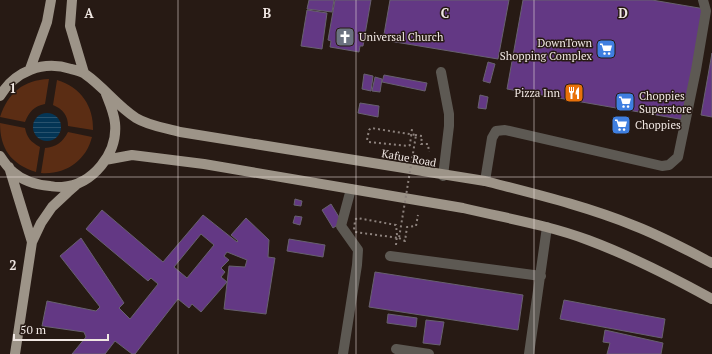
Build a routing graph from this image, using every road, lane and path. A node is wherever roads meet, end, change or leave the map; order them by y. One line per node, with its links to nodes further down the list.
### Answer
1 (51, 0): 4 (main road)
2 (72, 0): 6 (main road)
3 (702, 0): 18 (street)
4 (30, 69): 6 (main road); 7 (main road)
5 (441, 72): 16 (street)
6 (84, 73): 8 (main road, Kafue Road)
7 (5, 84): 9 (main road)
8 (103, 89): 14 (main road); 16 (main road, Kafue Road)
9 (0, 96)
10 (412, 129): 11 (path, bridge)
11 (415, 135): 12 (path); 22 (path, bridge)
12 (429, 152)
13 (0, 156): 15 (main road)
14 (105, 160): 17 (main road); 19 (main road)
15 (9, 167): 17 (main road); 23 (main road)
16 (443, 176): 18 (main road, Kafue Road)
17 (84, 179): 23 (main road)
18 (485, 182): 26 (main road, Kafue Road)
19 (351, 189): 21 (main road); 31 (street)
20 (418, 215): 22 (path)
21 (547, 227): 27 (street); 28 (main road)
22 (399, 238): 24 (path, bridge)
23 (32, 242): 30 (main road)
24 (396, 245)
25 (390, 256): 27 (street)
26 (712, 262)
27 (541, 276): 33 (street)
28 (712, 299)
29 (396, 349): 32 (street)
30 (15, 354)
31 (343, 354)
32 (429, 354)
33 (529, 354)

